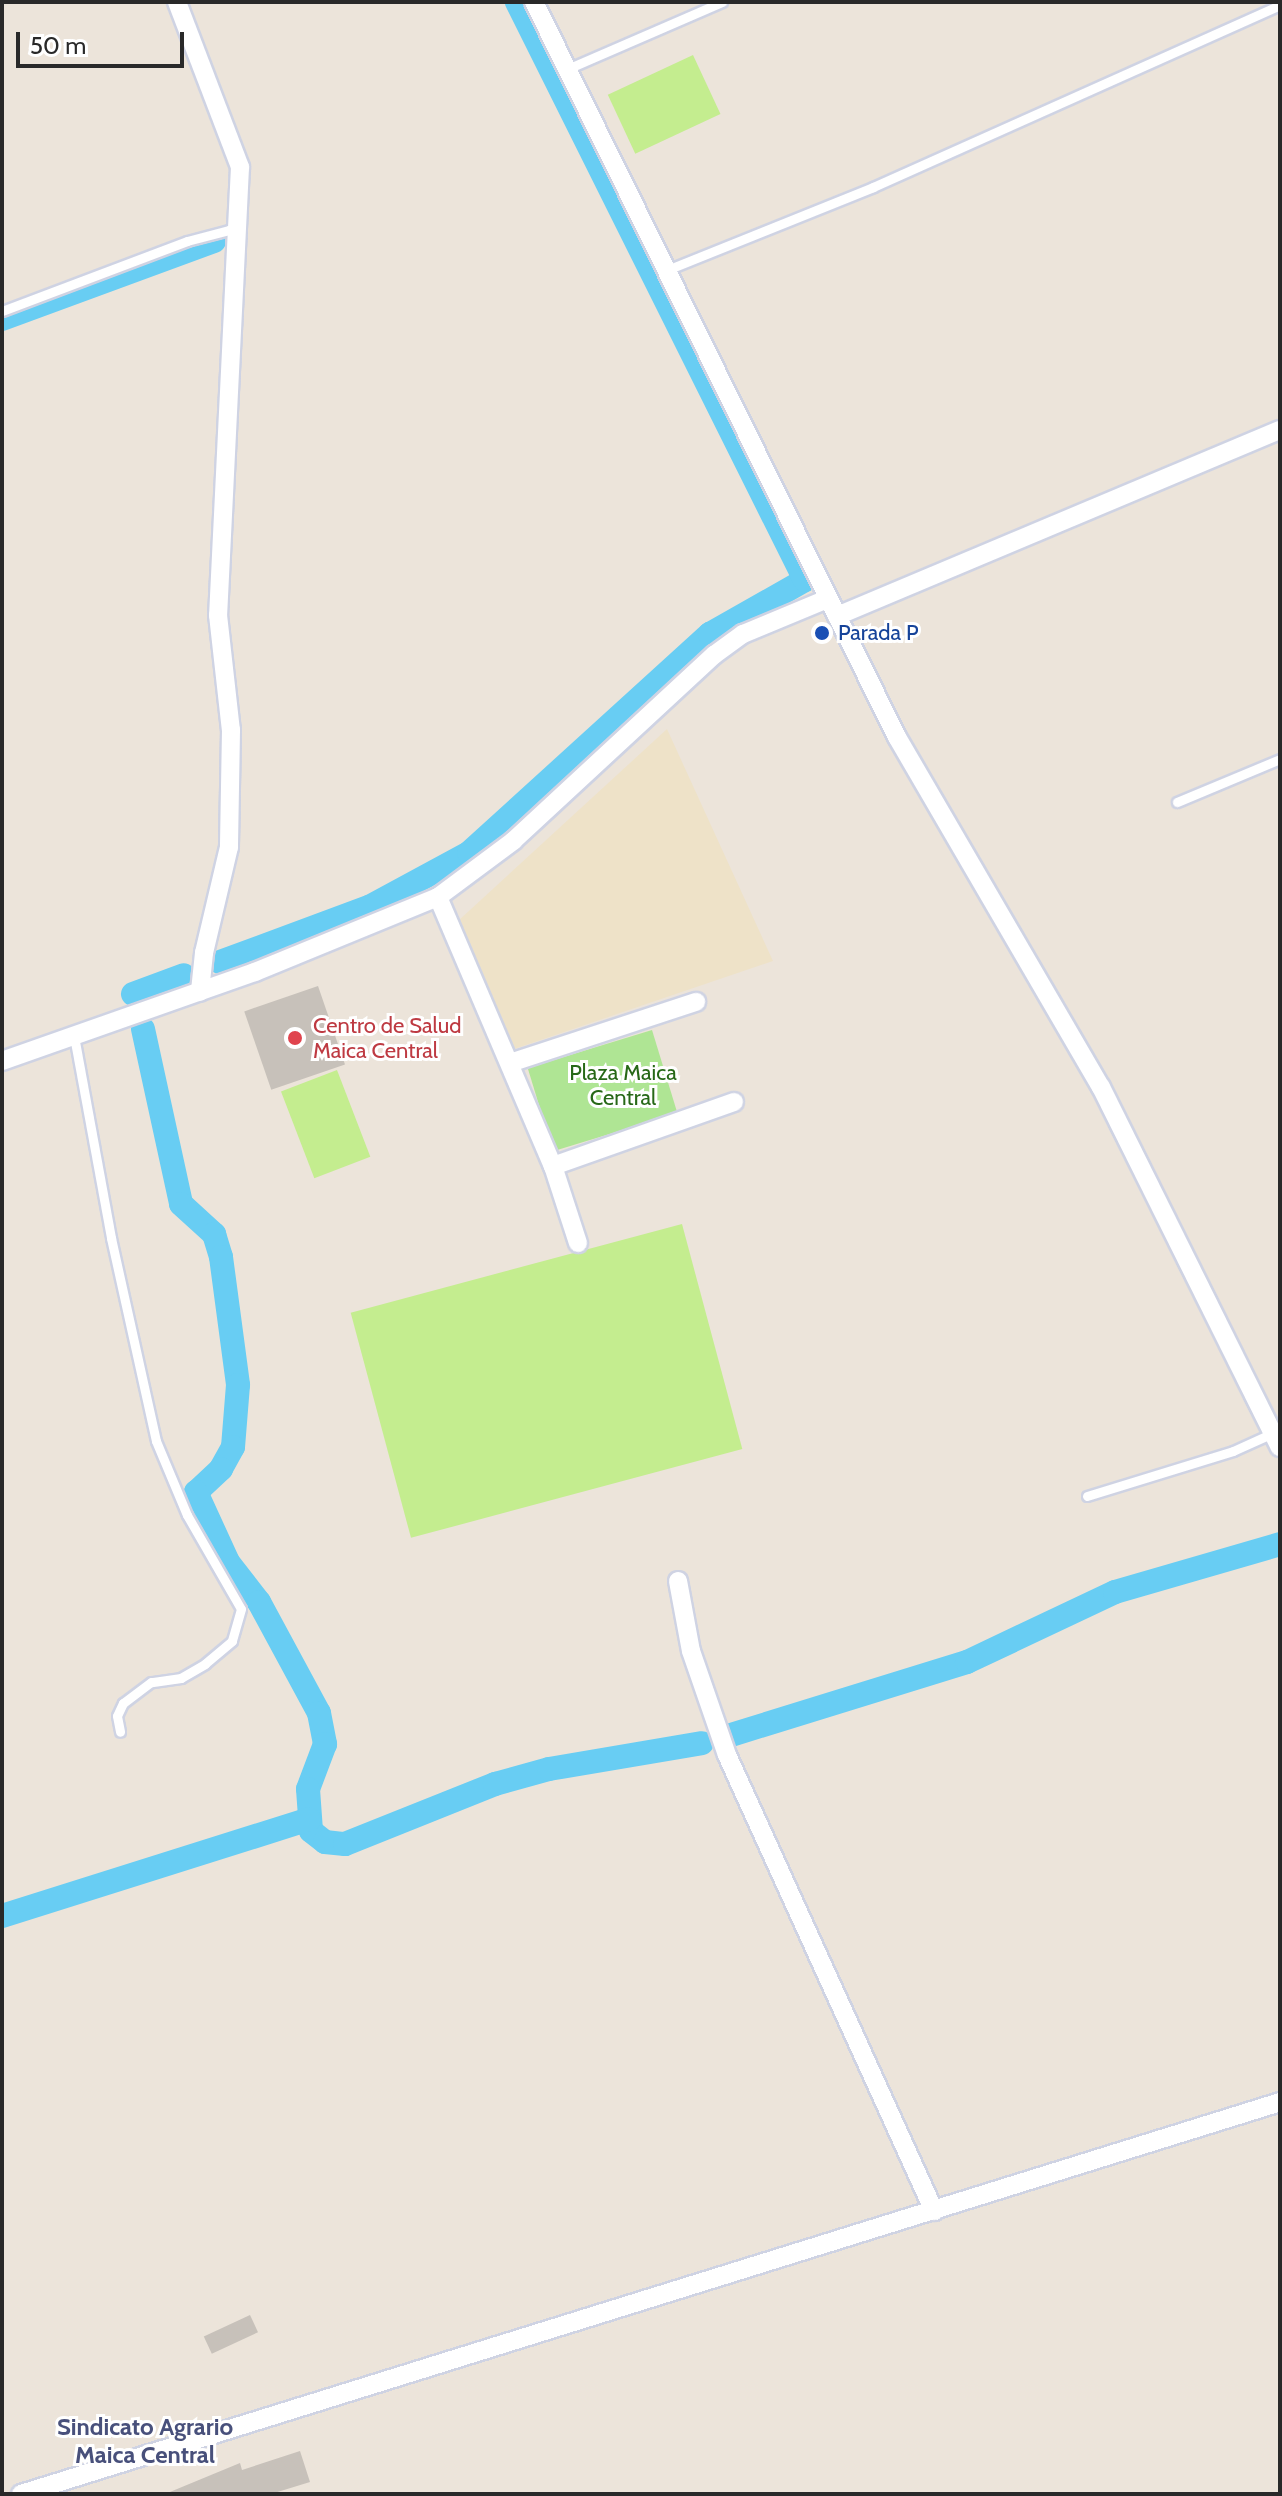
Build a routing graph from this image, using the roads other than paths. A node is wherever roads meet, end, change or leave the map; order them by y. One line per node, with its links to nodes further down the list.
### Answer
1 (177, 2): 6 (street)
2 (534, 2): 5 (street)
3 (722, 2): 5 (lane)
4 (1280, 5): 7 (lane)
5 (567, 69): 7 (street)
6 (237, 236): 8 (lane); 15 (street)
7 (667, 270): 10 (street)
8 (2, 311)
9 (1280, 430): 11 (street)
10 (827, 599): 11 (street); 14 (street)
11 (837, 616): 23 (street)
12 (1280, 759): 13 (lane)
13 (1177, 802)
14 (438, 897): 15 (street); 19 (street)
15 (200, 992): 17 (street)
16 (696, 1002): 19 (street)
17 (74, 1036): 18 (street); 26 (lane)
18 (2, 1061)
19 (510, 1063): 21 (street)
20 (734, 1102): 21 (street)
21 (553, 1166): 22 (street)
22 (578, 1243)
23 (1276, 1440): 24 (lane)
24 (1087, 1496)
25 (678, 1581): 28 (street)
26 (120, 1732)
27 (1280, 2102): 28 (street)
28 (934, 2211): 29 (street)
29 (21, 2494)

